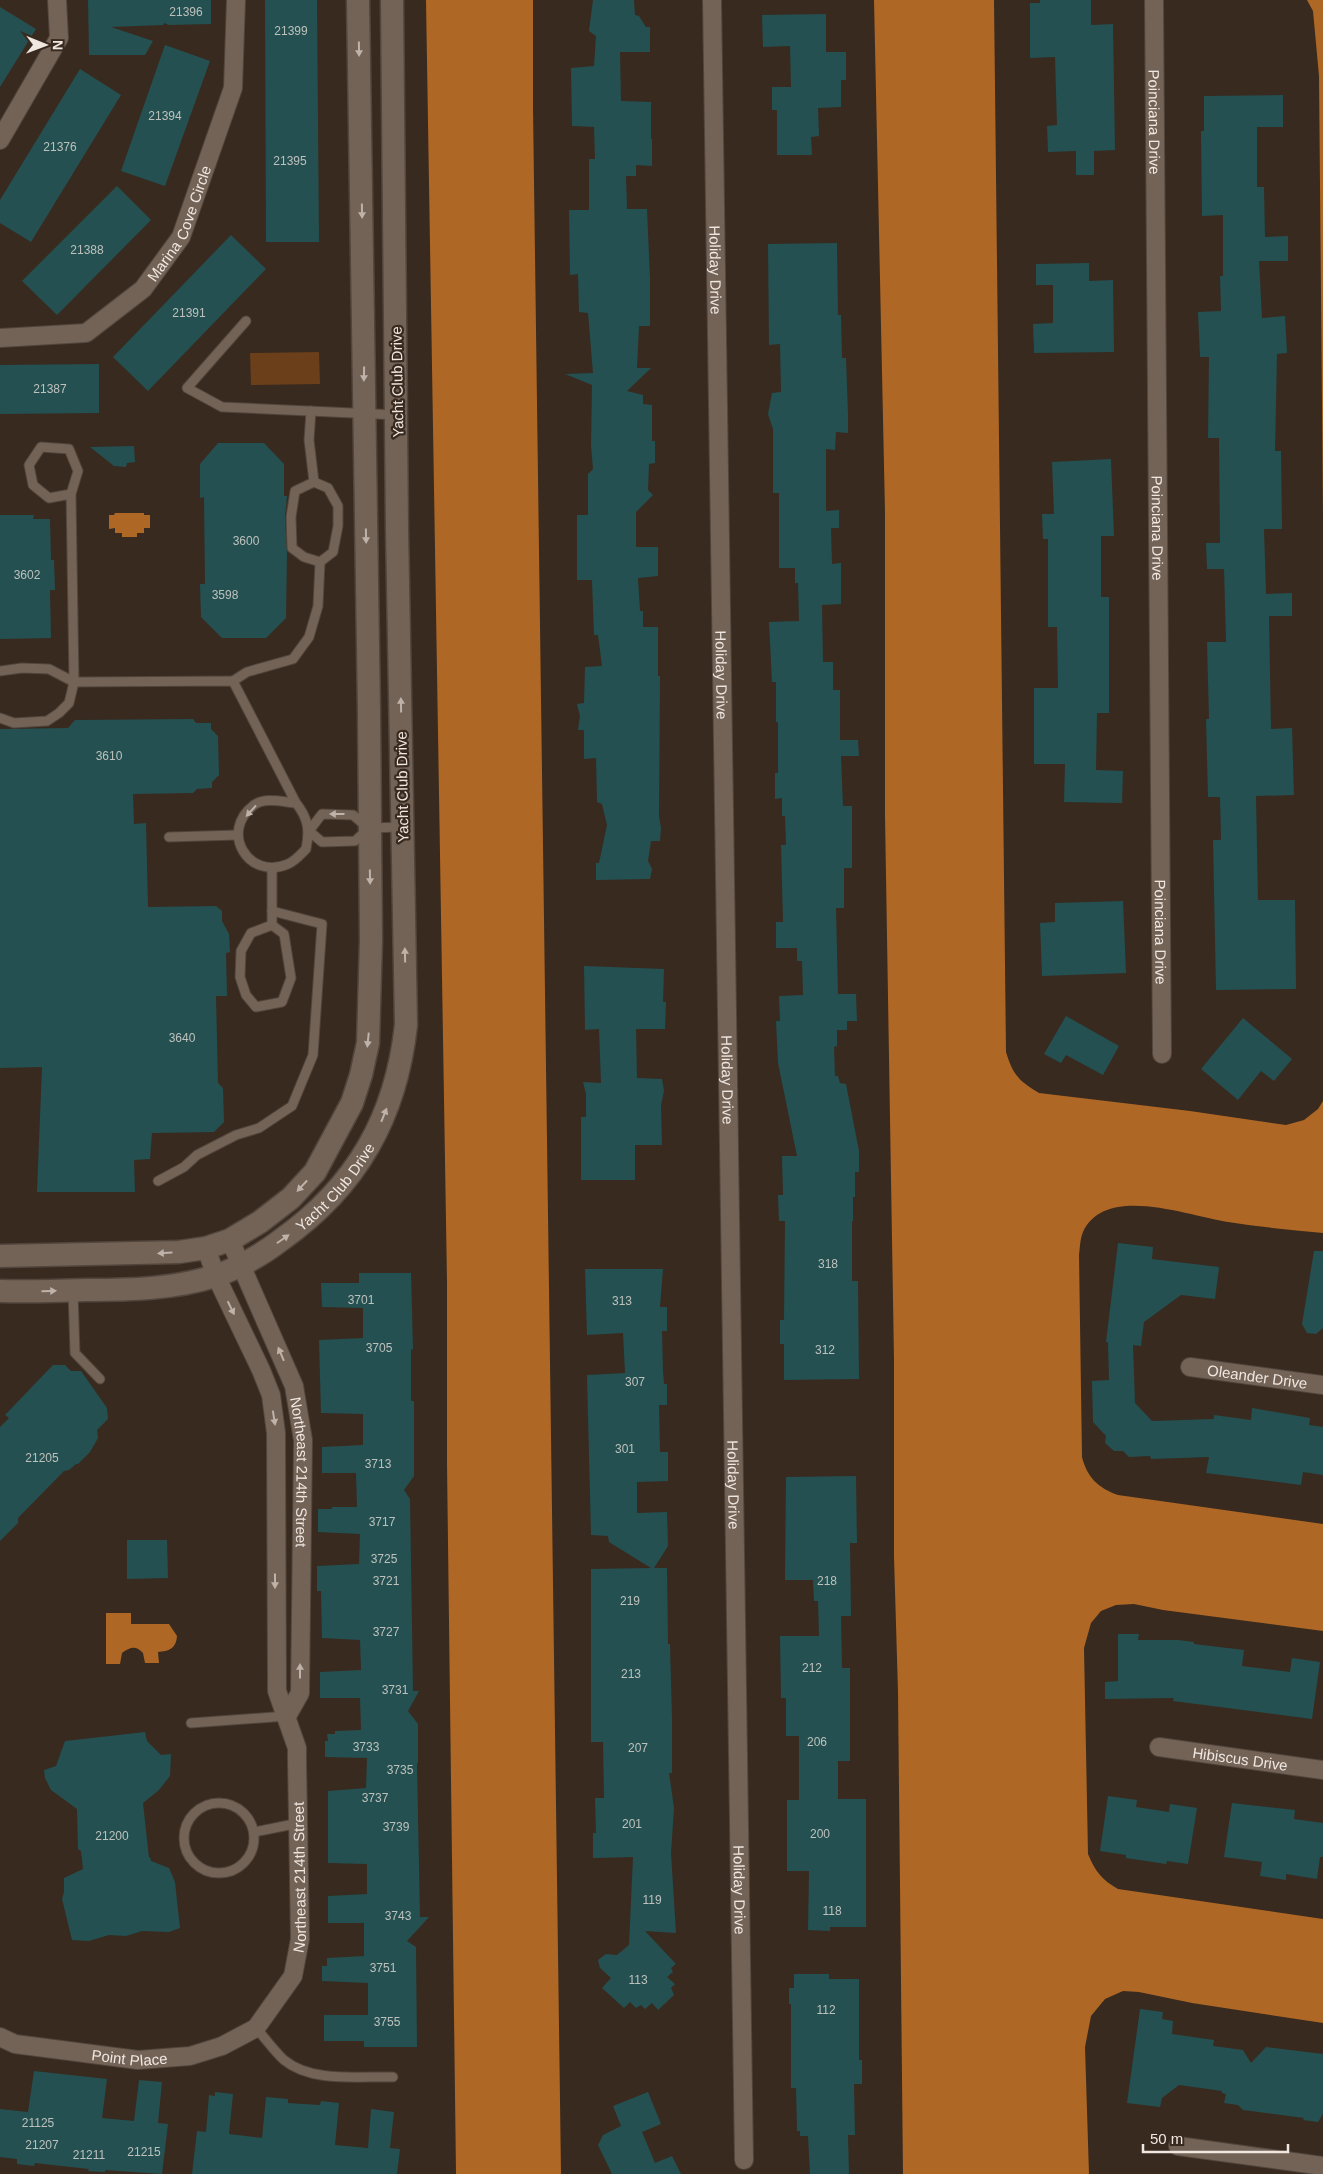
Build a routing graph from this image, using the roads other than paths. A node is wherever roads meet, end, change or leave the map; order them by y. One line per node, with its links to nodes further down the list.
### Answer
1 (57, 0): 7 (street)
2 (236, 0): 9 (street, Marina Cove Circle)
3 (358, 0): 11 (street, Yacht Club Drive, one-way to 11)
4 (392, 0): 12 (street, Yacht Club Drive)
5 (712, 0): 53 (street, Holiday Drive)
6 (1154, 0): 29 (street, Poinciana Drive)
7 (0, 140)
8 (246, 321): 10 (lane)
9 (0, 338)
10 (311, 411): 11 (lane); 13 (lane)
11 (363, 413): 12 (lane); 22 (street, Yacht Club Drive, one-way to 22)
12 (397, 415): 21 (street, Yacht Club Drive, one-way to 12)
13 (314, 482): 15 (lane); 15 (lane)
14 (71, 494): 14 (lane); 17 (lane)
15 (320, 562): 18 (lane)
16 (0, 670): 17 (lane)
17 (74, 682): 18 (lane); 19 (lane)
18 (233, 682): 20 (lane)
19 (0, 718)
20 (296, 803): 23 (lane); 24 (lane, one-way to 24)
21 (404, 827): 22 (lane); 34 (street, Yacht Club Drive, one-way to 21)
22 (369, 828): 23 (lane); 23 (lane, one-way to 23); 31 (street, Yacht Club Drive, one-way to 31)
23 (309, 831): 26 (lane)
24 (237, 836): 25 (lane); 26 (lane)
25 (169, 837)
26 (272, 868): 27 (lane)
27 (272, 912): 28 (lane); 30 (lane)
28 (272, 925): 28 (lane)
29 (1162, 1054)
30 (158, 1181)
31 (230, 1240): 32 (street, Yacht Club Drive); 34 (street, Northeast 214th Street)
32 (206, 1248): 33 (street, Yacht Club Drive, one-way to 33); 35 (street, Northeast 214th Street)
33 (0, 1256)
34 (241, 1264): 35 (street, Yacht Club Drive); 41 (street, Northeast 214th Street, one-way to 34)
35 (216, 1276): 37 (street, Yacht Club Drive); 42 (street, Northeast 214th Street, one-way to 42)
36 (0, 1291): 37 (street, Yacht Club Drive, one-way to 37)
37 (73, 1291): 39 (lane)
38 (1190, 1367): 40 (street, Oleander Drive)
39 (100, 1379)
40 (1323, 1385)
41 (294, 1386): 42 (street); 43 (street, Northeast 214th Street, one-way to 41)
42 (271, 1395): 43 (street, Northeast 214th Street, one-way to 43)
43 (286, 1716): 44 (lane); 47 (street, Northeast 214th Street)
44 (192, 1723)
45 (1159, 1747): 46 (street, Hibiscus Drive)
46 (1323, 1770)
47 (298, 1823): 48 (lane); 49 (street, Northeast 214th Street)
48 (254, 1832): 48 (lane)
49 (256, 2028): 50 (street, Point Place); 51 (lane)
50 (0, 2037)
51 (393, 2077)
52 (1178, 2146): 54 (street)
53 (744, 2160)
54 (1323, 2166)

